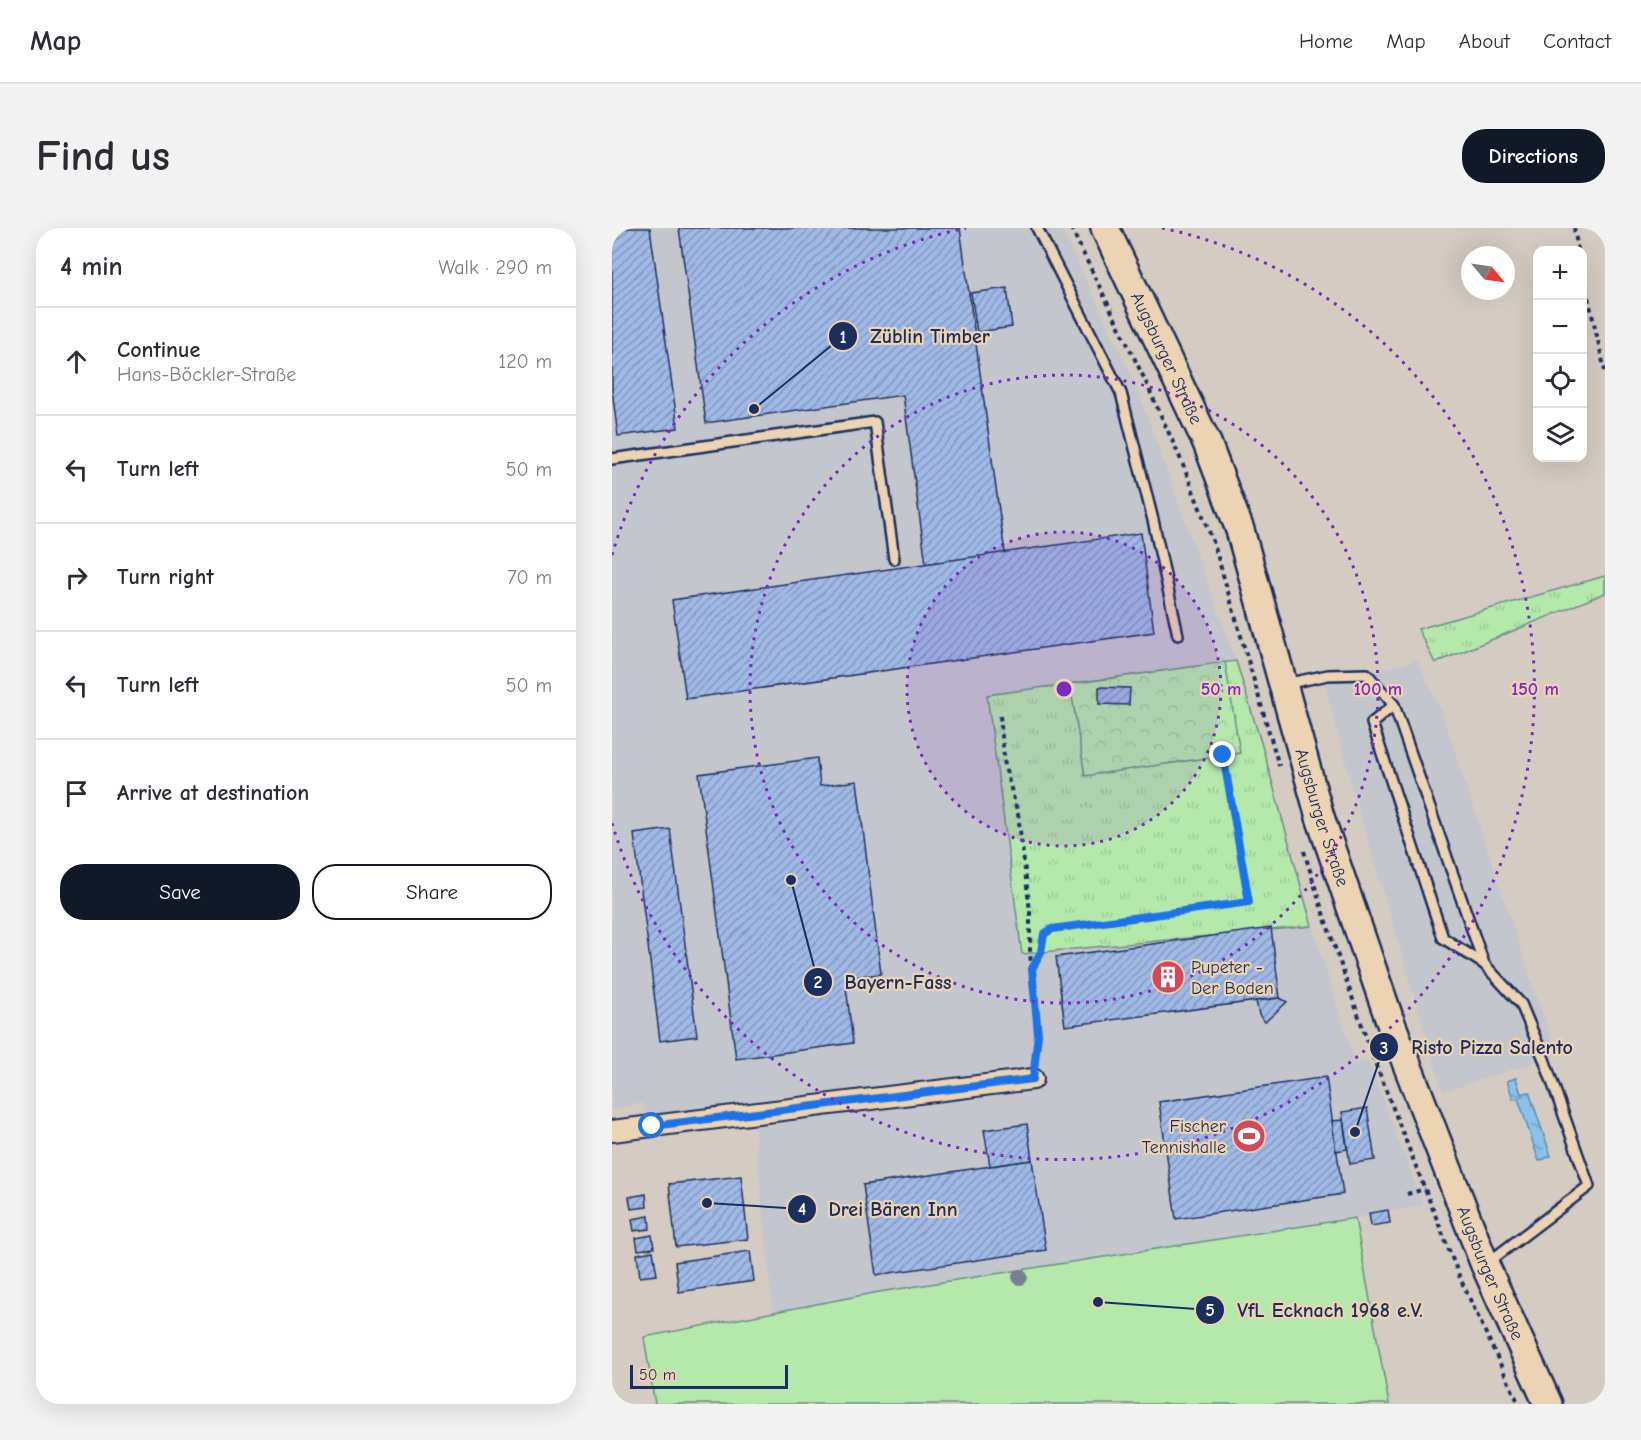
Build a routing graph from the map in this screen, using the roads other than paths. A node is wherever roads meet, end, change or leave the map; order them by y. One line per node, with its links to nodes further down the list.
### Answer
1 (1037, 228): 5 (lane)
2 (1105, 228): 6 (main road, Augsburger Straße)
3 (612, 459): 4 (lane)
4 (894, 560)
5 (1178, 635)
6 (1283, 685): 7 (lane); 11 (main road, Augsburger Straße)
7 (1394, 705): 8 (lane); 8 (lane)
8 (1484, 964): 11 (lane)
9 (1033, 1079): 10 (street)
10 (612, 1131)
11 (1485, 1265): 12 (main road, Augsburger Straße)
12 (1548, 1404)

